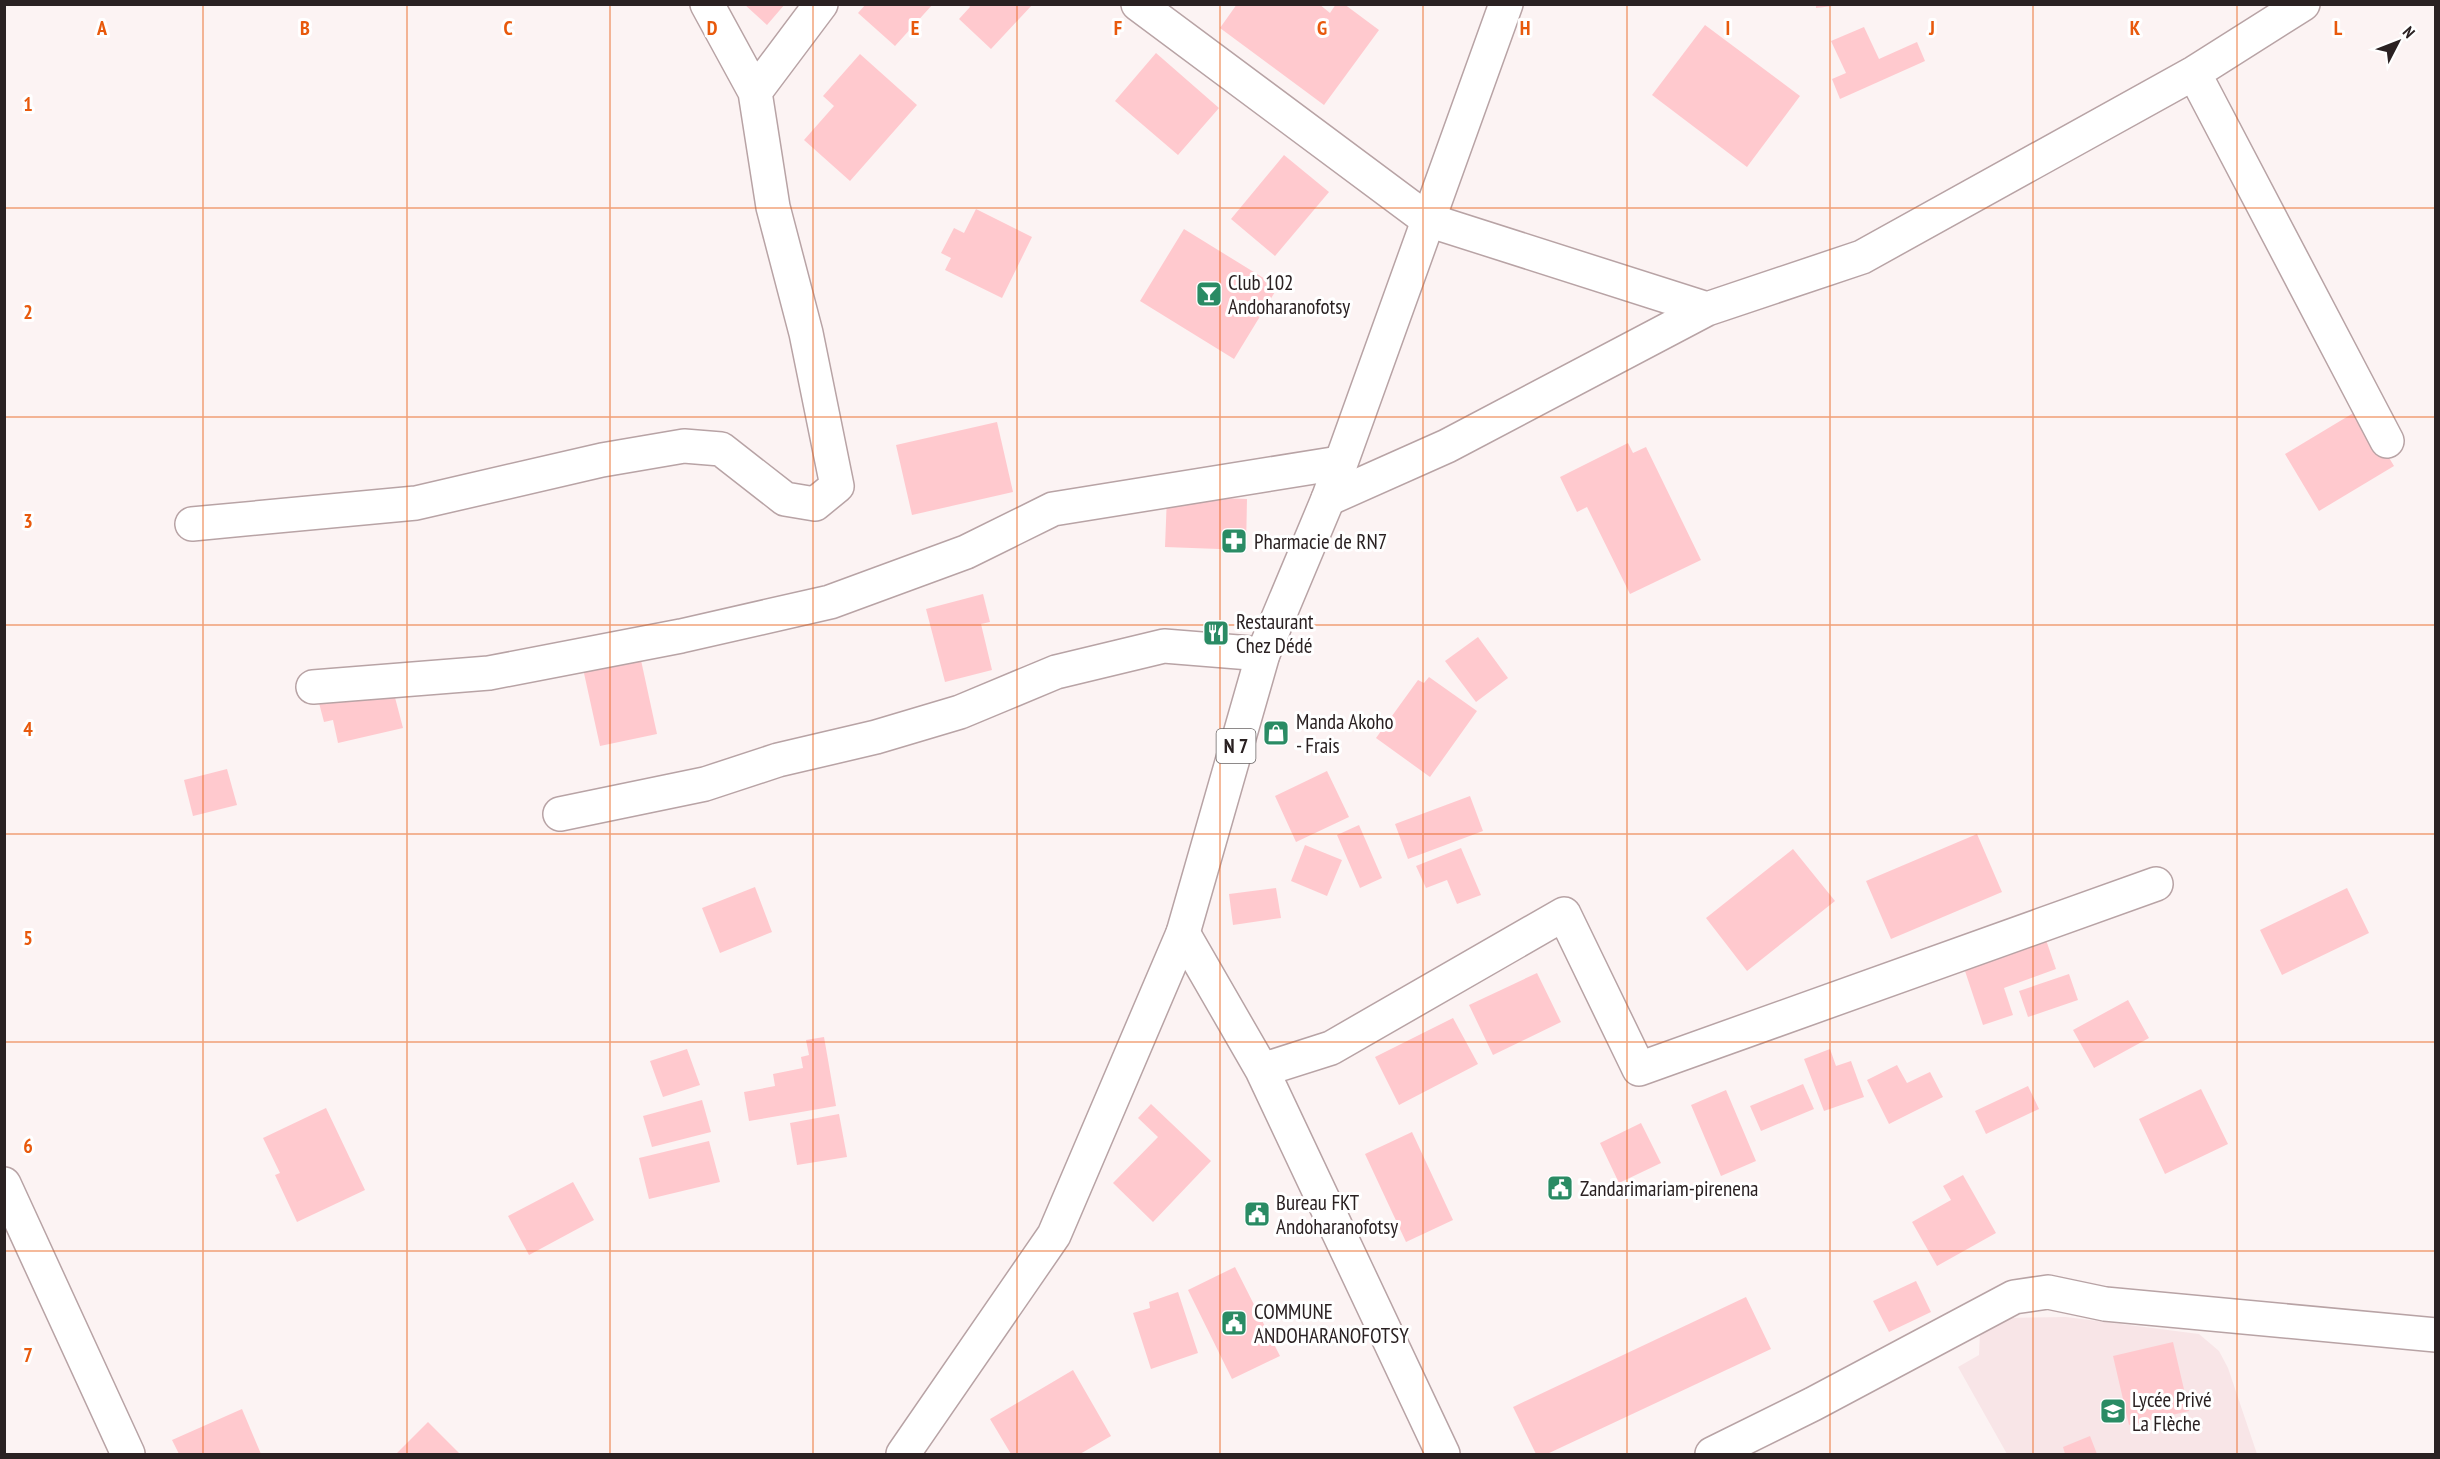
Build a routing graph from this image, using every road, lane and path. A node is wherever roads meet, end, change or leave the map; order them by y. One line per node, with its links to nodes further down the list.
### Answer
1 (707, 4): 7 (street)
2 (821, 4): 7 (street)
3 (1138, 4): 8 (street)
4 (1506, 4): 8 (street, N 7)
5 (2303, 4): 6 (street)
6 (2193, 73): 9 (street); 10 (street)
7 (755, 92): 13 (street)
8 (1428, 220): 9 (street); 11 (street, N 7)
9 (1707, 309): 12 (street)
10 (2387, 441)
11 (1339, 463): 12 (street, N 7); 15 (street)
12 (1328, 499): 14 (street, N 7)
13 (192, 524)
14 (1263, 654): 16 (street); 18 (street, N 7)
15 (313, 687)
16 (560, 814)
17 (2156, 884): 19 (street)
18 (1183, 933): 19 (street); 23 (street, N 7)
19 (1262, 1071): 24 (street)
20 (4, 1184): 22 (street)
21 (2436, 1335): 25 (street)
22 (128, 1455)
23 (903, 1455)
24 (1443, 1455)
25 (1712, 1455)

